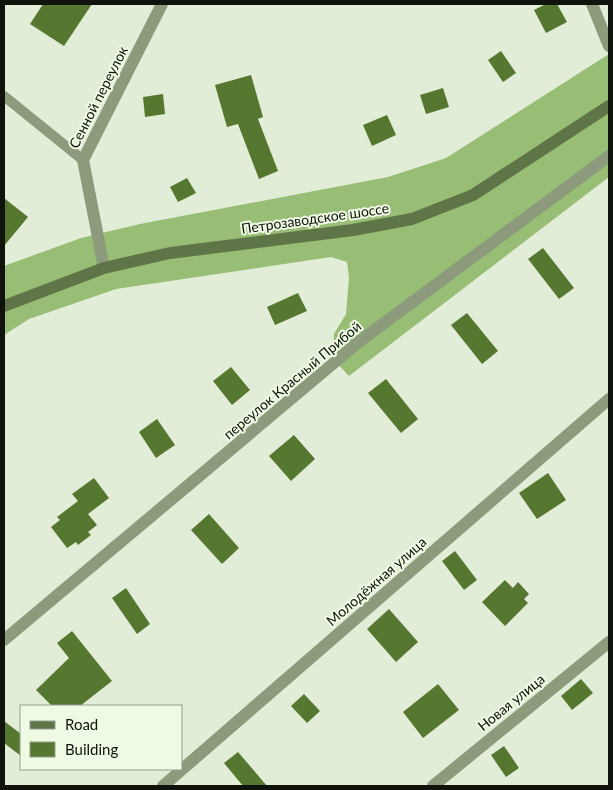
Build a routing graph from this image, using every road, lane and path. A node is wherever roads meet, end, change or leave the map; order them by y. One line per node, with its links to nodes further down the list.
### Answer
1 (162, 4): 7 (street, Сенной переулок)
2 (592, 4): 3 (street)
3 (609, 46)
4 (4, 96): 7 (lane)
5 (609, 106): 8 (main road, Петрозаводское шоссе)
6 (609, 156): 11 (street, переулок Красный Прибой)
7 (83, 160): 8 (street, Сенной переулок)
8 (104, 268): 9 (main road, Петрозаводское шоссе)
9 (4, 306)
10 (609, 399): 13 (street, Молодёжная улица)
11 (4, 640)
12 (609, 642): 16 (street, Новая улица)
13 (182, 769)
14 (180, 770): 15 (street, Молодёжная улица)
15 (162, 786)
16 (433, 786)

